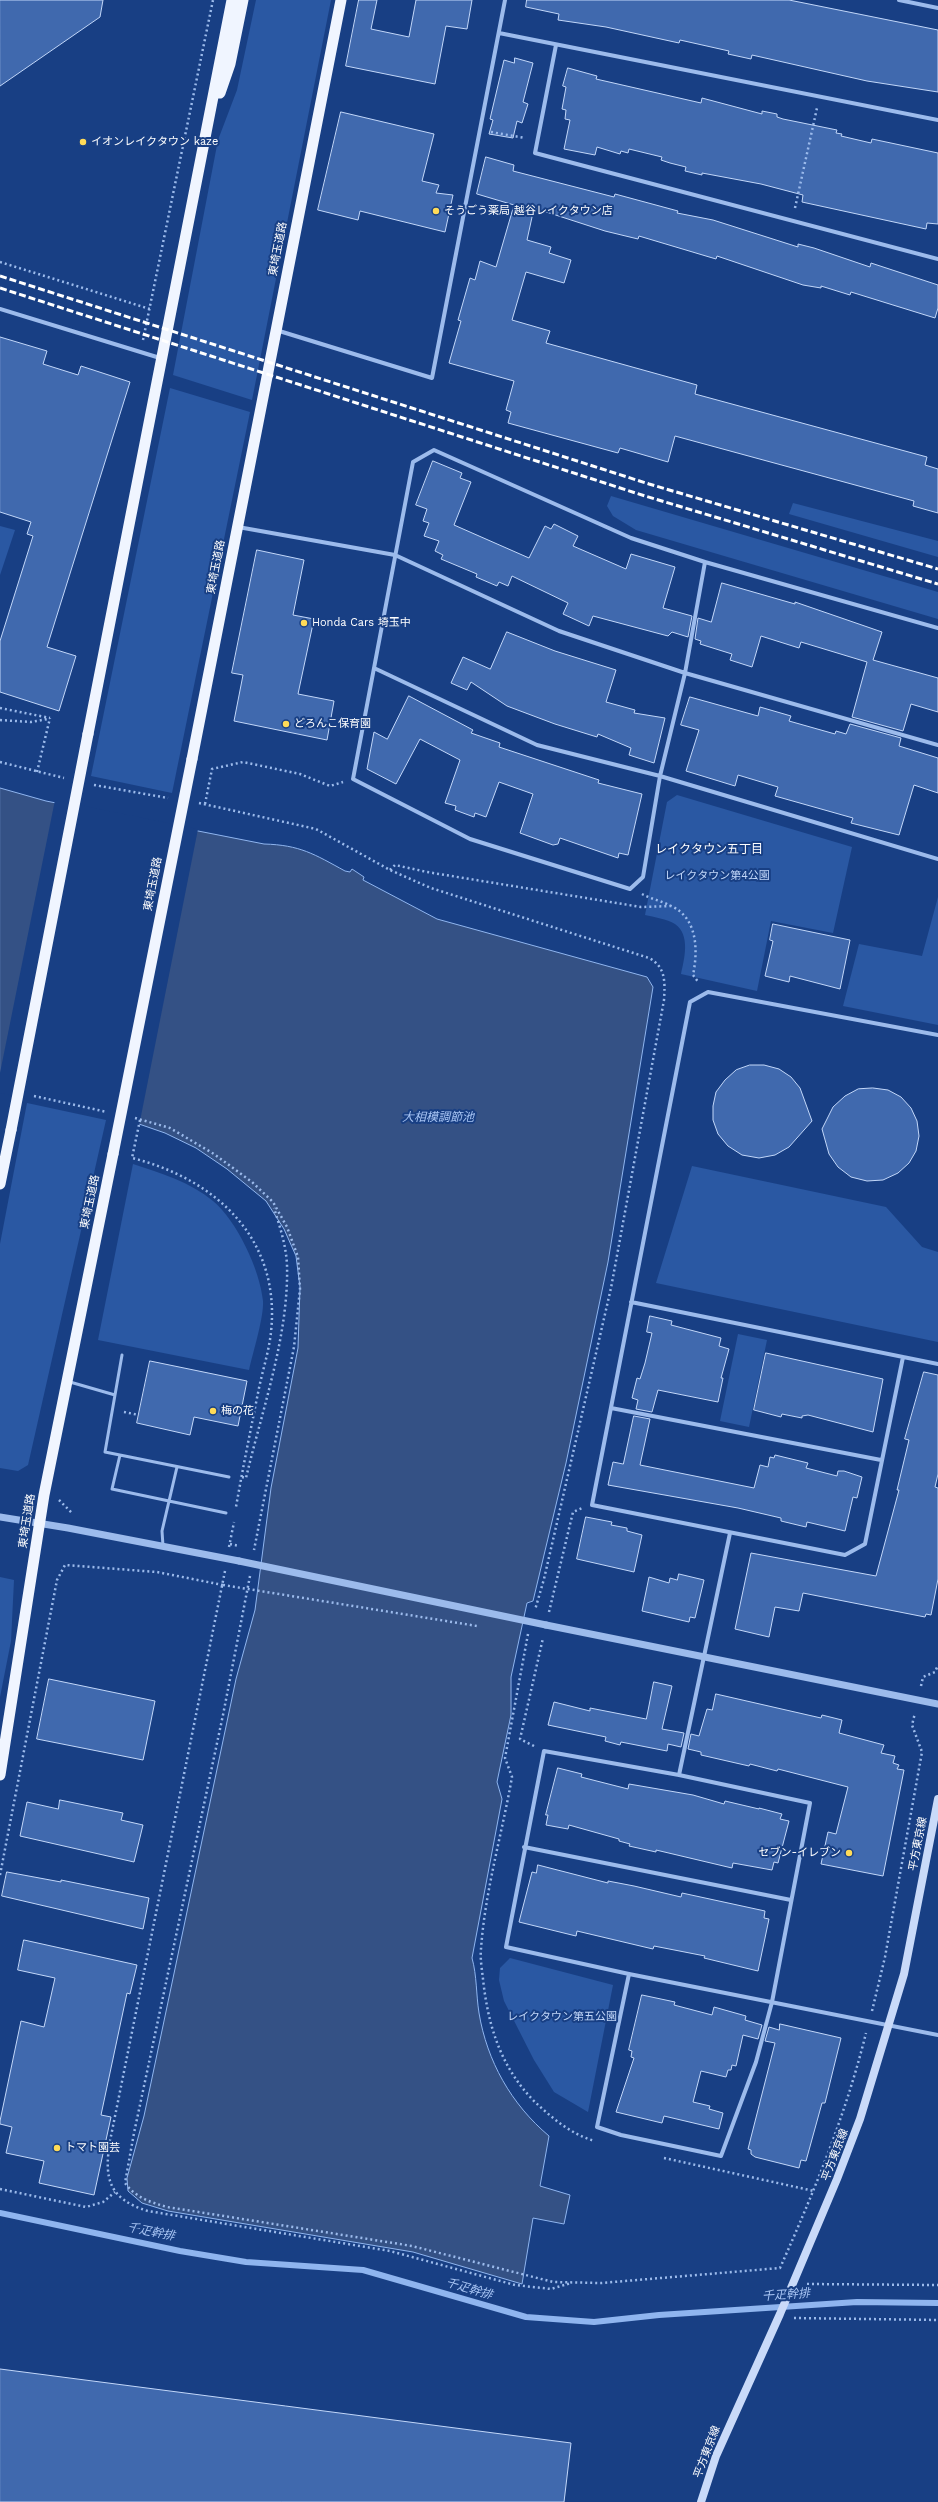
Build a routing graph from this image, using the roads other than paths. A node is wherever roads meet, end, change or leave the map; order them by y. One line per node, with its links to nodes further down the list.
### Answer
1 (232, 0): 10 (highway)
2 (243, 0): 10 (highway)
3 (342, 0): 13 (highway, 東埼玉道路)
4 (505, 0): 7 (street)
5 (899, 0): 6 (street)
6 (938, 8)
7 (499, 33): 8 (street); 13 (street)
8 (556, 45): 9 (street); 11 (street)
9 (938, 120)
10 (207, 131): 14 (highway)
11 (938, 259)
12 (0, 309): 14 (street)
13 (276, 329): 15 (highway, 東埼玉道路)
14 (162, 358): 25 (highway, bridge)
15 (238, 527): 16 (street); 30 (highway, 東埼玉道路, bridge)
16 (395, 555): 17 (street); 19 (street); 20 (street)
17 (705, 562): 18 (street); 20 (street)
18 (938, 628)
19 (374, 668): 22 (street); 22 (street)
20 (685, 673): 21 (street); 22 (street)
21 (938, 745)
22 (660, 776): 23 (street)
23 (938, 860)
24 (938, 1035): 26 (street)
25 (0, 1184)
26 (631, 1302): 28 (street); 32 (street)
27 (122, 1355): 31 (lane)
28 (903, 1357): 29 (street); 34 (street)
29 (938, 1364)
30 (66, 1380): 31 (lane); 40 (highway, 東埼玉道路)
31 (115, 1395): 33 (lane)
32 (610, 1408): 34 (street); 41 (street)
33 (120, 1455): 35 (lane); 37 (lane)
34 (881, 1460): 41 (street)
35 (177, 1467): 36 (lane); 37 (lane)
36 (229, 1477)
37 (169, 1501): 38 (lane); 42 (lane)
38 (226, 1513)
39 (0, 1518): 40 (street)
40 (40, 1524): 42 (street); 45 (highway, 東埼玉道路)
41 (730, 1534): 43 (street)
42 (163, 1546): 43 (street, bridge)
43 (702, 1658): 44 (street); 46 (street)
44 (938, 1704)
45 (0, 1775)
46 (679, 1775): 48 (street); 49 (street)
47 (938, 1799): 52 (main road, 平方東京線)
48 (524, 1847): 49 (street); 50 (street)
49 (791, 1900): 51 (street)
50 (628, 1974): 51 (street); 51 (street)
51 (772, 2002): 52 (street)
52 (888, 2025): 53 (street); 54 (main road, 平方東京線)
53 (938, 2035)
54 (700, 2502)

